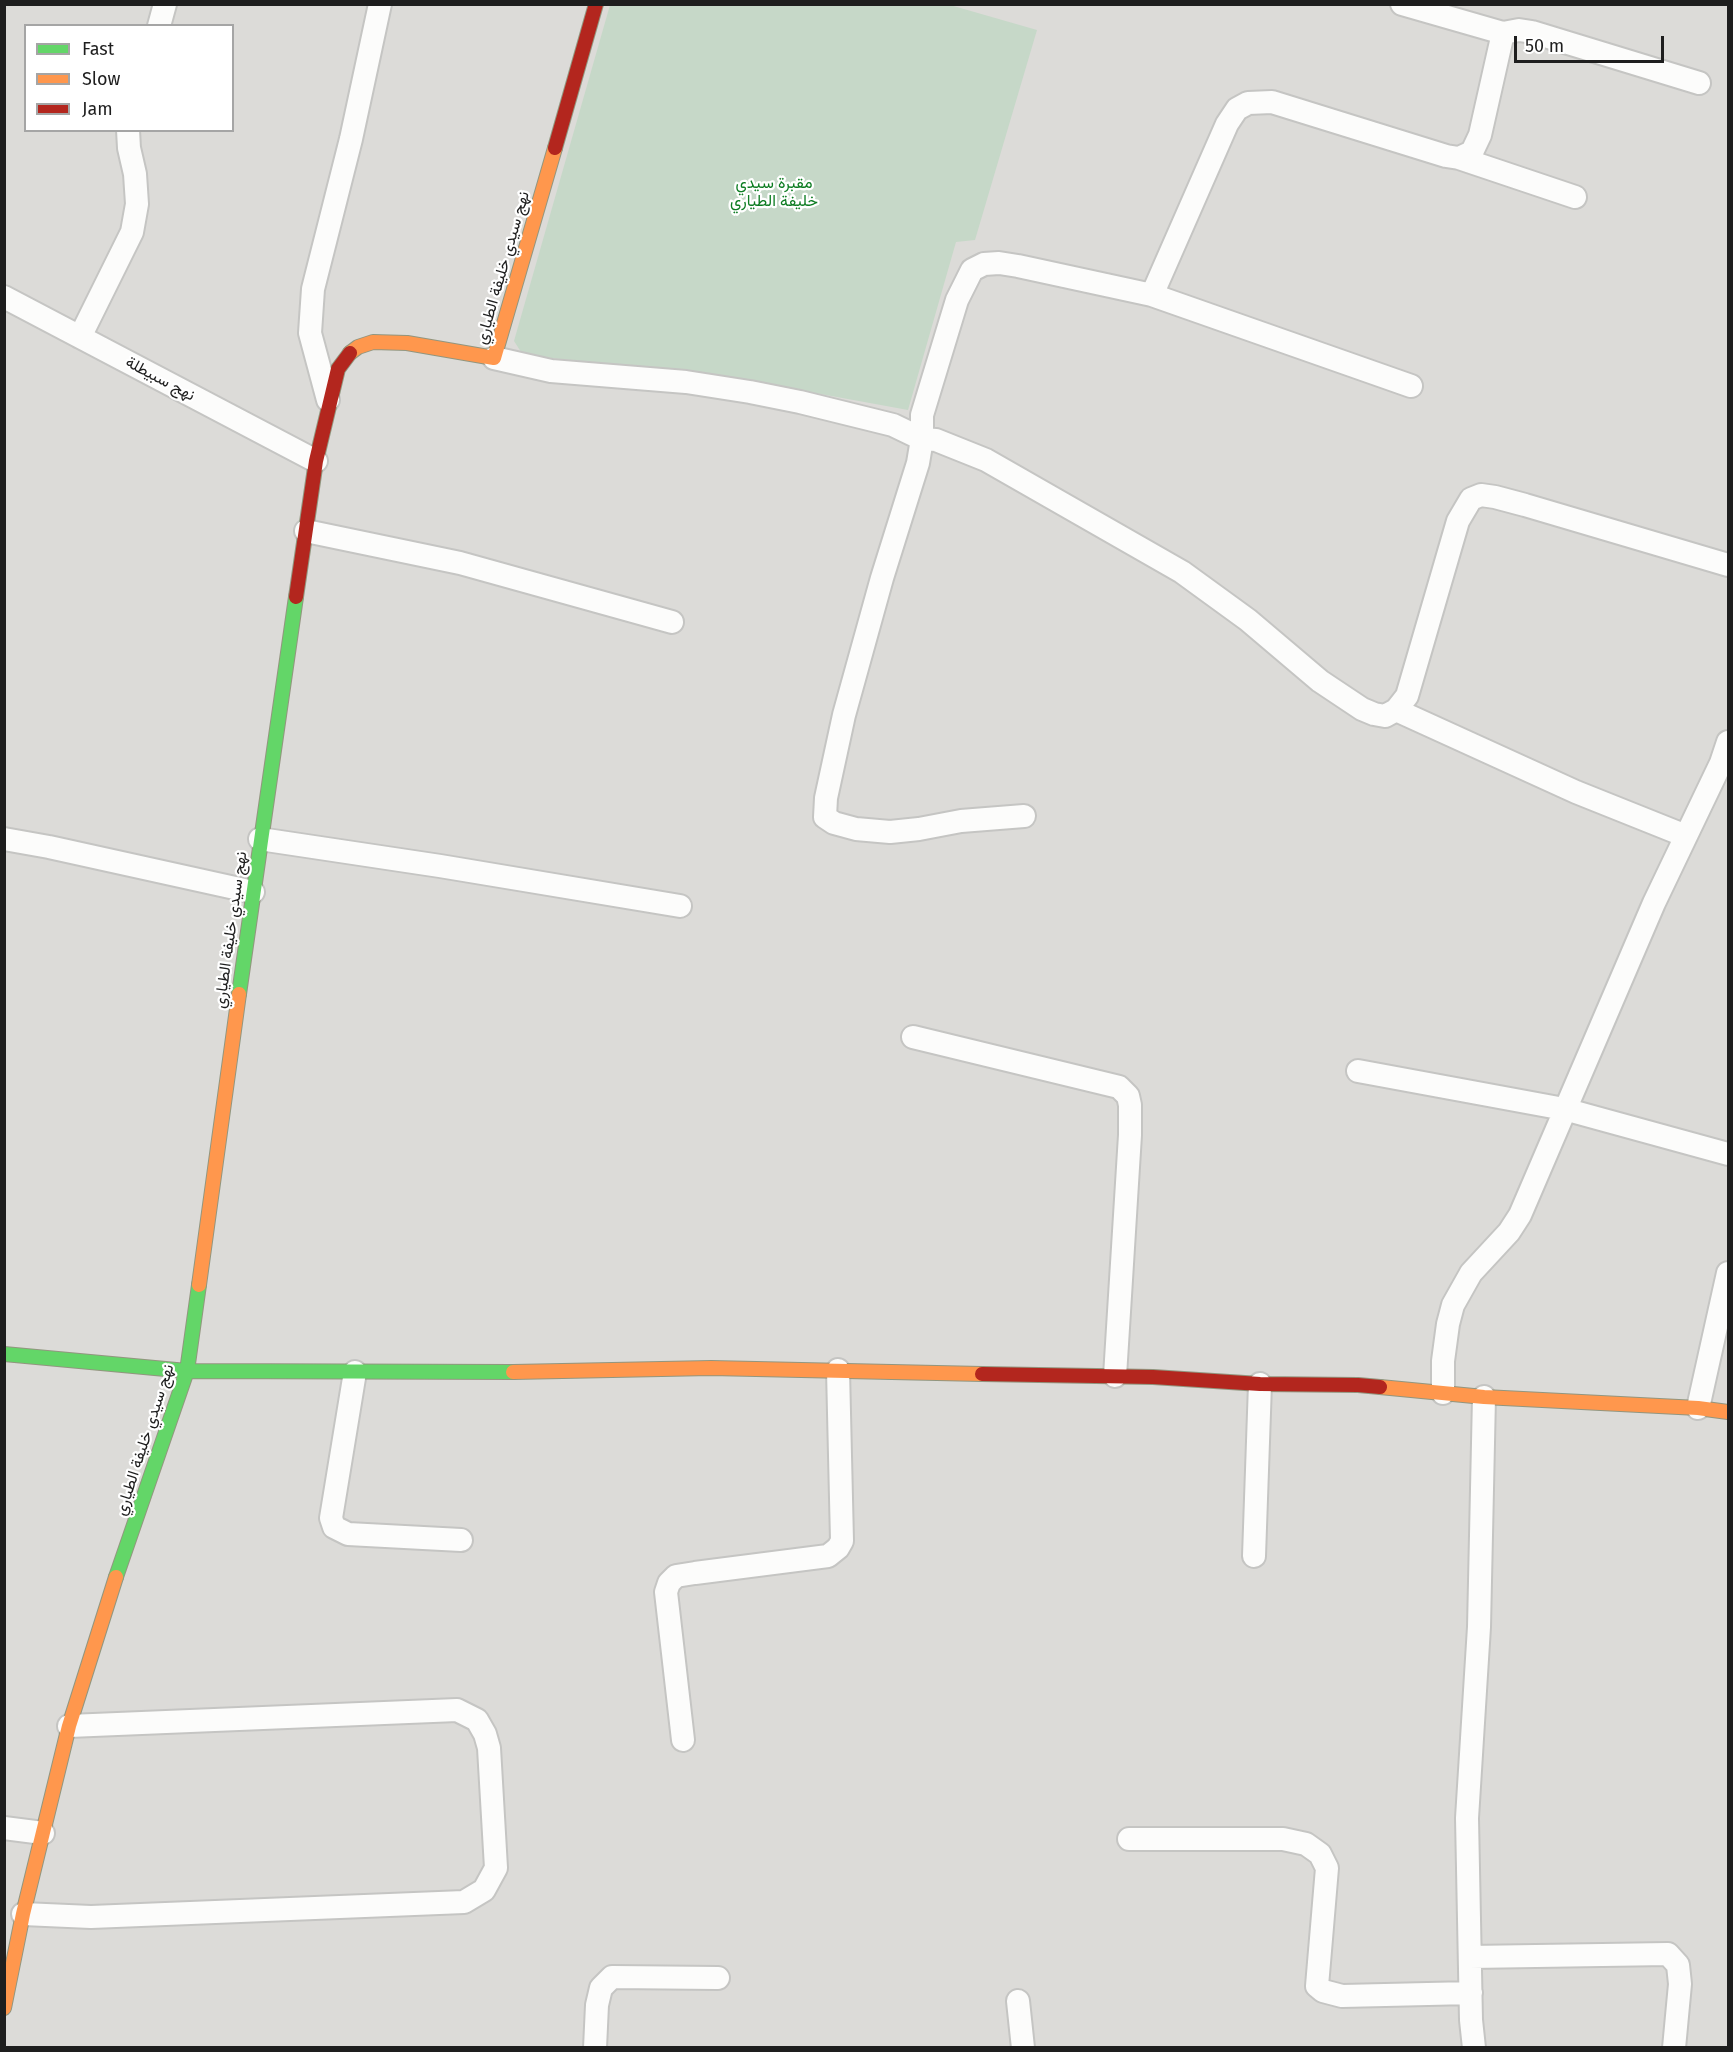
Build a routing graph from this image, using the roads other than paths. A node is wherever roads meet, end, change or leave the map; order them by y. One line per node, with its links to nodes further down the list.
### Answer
1 (165, 4): 5 (street)
2 (380, 4): 16 (street)
3 (596, 4): 14 (street, نهج سيدي خليفة الطياري)
4 (1402, 4): 6 (street)
5 (160, 24)
6 (1503, 33): 7 (street); 9 (street)
7 (1699, 83)
8 (128, 132): 13 (street)
9 (1458, 158): 10 (street); 11 (street)
10 (1575, 196)
11 (1152, 295): 15 (street); 17 (street)
12 (4, 297): 13 (street, نهج سبيطلة)
13 (80, 337): 18 (street, نهج سبيطلة)
14 (495, 358): 16 (street, نهج سيدي خليفة الطياري); 17 (street)
15 (1411, 386)
16 (329, 403): 18 (street, نهج سيدي خليفة الطياري)
17 (922, 439): 22 (street); 24 (street)
18 (316, 461): 19 (street, نهج سيدي خليفة الطياري)
19 (306, 531): 21 (street); 27 (street, نهج سيدي خليفة الطياري)
20 (1728, 565): 22 (street)
21 (672, 622)
22 (1396, 710): 25 (street)
23 (1728, 742): 25 (street)
24 (1024, 816)
25 (1686, 836): 32 (street)
26 (4, 839): 28 (street)
27 (260, 839): 28 (street, نهج سيدي خليفة الطياري); 29 (street)
28 (253, 892): 37 (street, نهج سيدي خليفة الطياري)
29 (680, 906)
30 (913, 1037): 39 (street)
31 (1358, 1071): 32 (street)
32 (1564, 1109): 33 (street); 41 (street)
33 (1728, 1154)
34 (1728, 1273): 43 (street)
35 (4, 1354): 37 (street)
36 (838, 1370): 38 (street); 39 (street); 48 (street)
37 (187, 1371): 38 (street); 47 (street, نهج سيدي خليفة الطياري)
38 (355, 1372): 45 (street)
39 (1115, 1376): 40 (street)
40 (1260, 1384): 41 (street); 46 (street)
41 (1443, 1393): 42 (street)
42 (1484, 1397): 43 (street); 53 (street)
43 (1698, 1408): 44 (street)
44 (1728, 1412)
45 (461, 1540)
46 (1254, 1556)
47 (69, 1726): 50 (street, نهج سيدي خليفة الطياري); 52 (street)
48 (683, 1740)
49 (4, 1828): 50 (street)
50 (43, 1833): 52 (street, نهج سيدي خليفة الطياري)
51 (1129, 1839): 55 (street)
52 (23, 1914): 57 (street, نهج سيدي خليفة الطياري)
53 (1470, 1957): 55 (street); 61 (street)
54 (718, 1978): 58 (street)
55 (1471, 1993): 60 (street)
56 (1018, 2001): 59 (street)
57 (4, 2008)
58 (595, 2048)
59 (1023, 2048)
60 (1474, 2048)
61 (1674, 2048)

